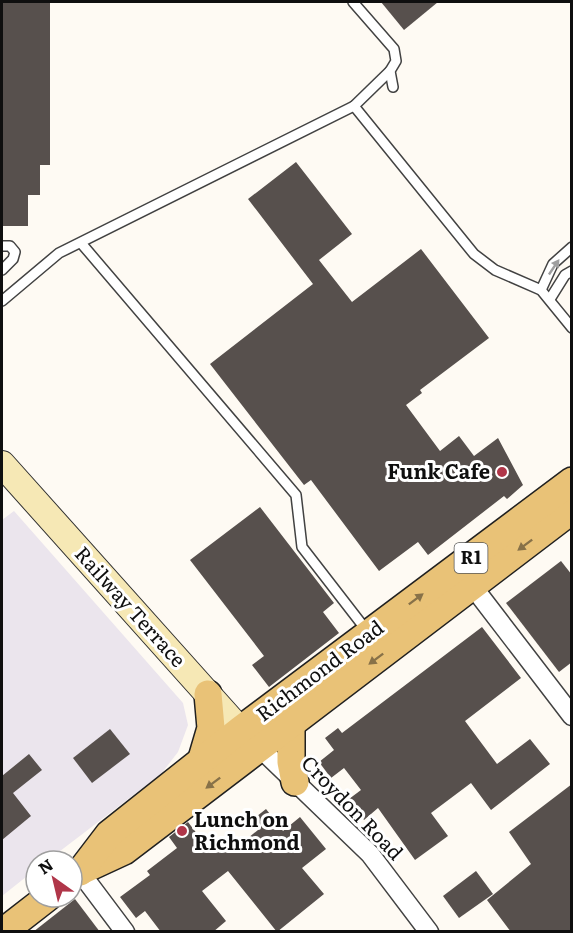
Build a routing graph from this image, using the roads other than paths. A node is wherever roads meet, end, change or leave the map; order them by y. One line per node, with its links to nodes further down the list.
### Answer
1 (354, 2): 2 (lane)
2 (390, 71): 3 (lane); 4 (lane)
3 (393, 87)
4 (354, 106): 5 (lane); 10 (lane)
5 (81, 243): 12 (lane); 18 (lane)
6 (2, 246): 8 (lane)
7 (572, 247): 10 (lane, one-way to 7)
8 (2, 270)
9 (572, 271): 11 (lane)
10 (541, 290): 11 (lane)
11 (550, 299): 13 (lane)
12 (2, 301)
13 (572, 328)
14 (2, 465): 19 (main road, Railway Terrace)
15 (572, 481): 17 (main road, Richmond Road / R1)
16 (572, 510): 17 (main road, Richmond Road / R1, one-way to 17)
17 (465, 576): 18 (main road, Richmond Road / R1, one-way to 17); 20 (main road, Richmond Road / R1, one-way to 20); 21 (street)
18 (369, 634): 20 (main road, Richmond Road / R1)
19 (211, 698): 20 (main road); 22 (main road, Railway Terrace); 24 (main road)
20 (281, 716): 22 (main road, Richmond Road / R1); 23 (main road, Richmond Road / R1); 25 (main road)
21 (572, 716)
22 (240, 730): 23 (main road, Railway Terrace); 24 (main road, Richmond Road / R1)
23 (260, 748): 25 (street, Croydon Road); 27 (main road, Richmond Road / R1, one-way to 27)
24 (201, 762): 26 (main road, Richmond Road / R1)
25 (295, 782): 32 (street, Croydon Road)
26 (84, 865)
27 (84, 871)
28 (84, 884): 31 (street)
29 (33, 909): 30 (main road)
30 (3, 932)
31 (125, 932)
32 (429, 932)

